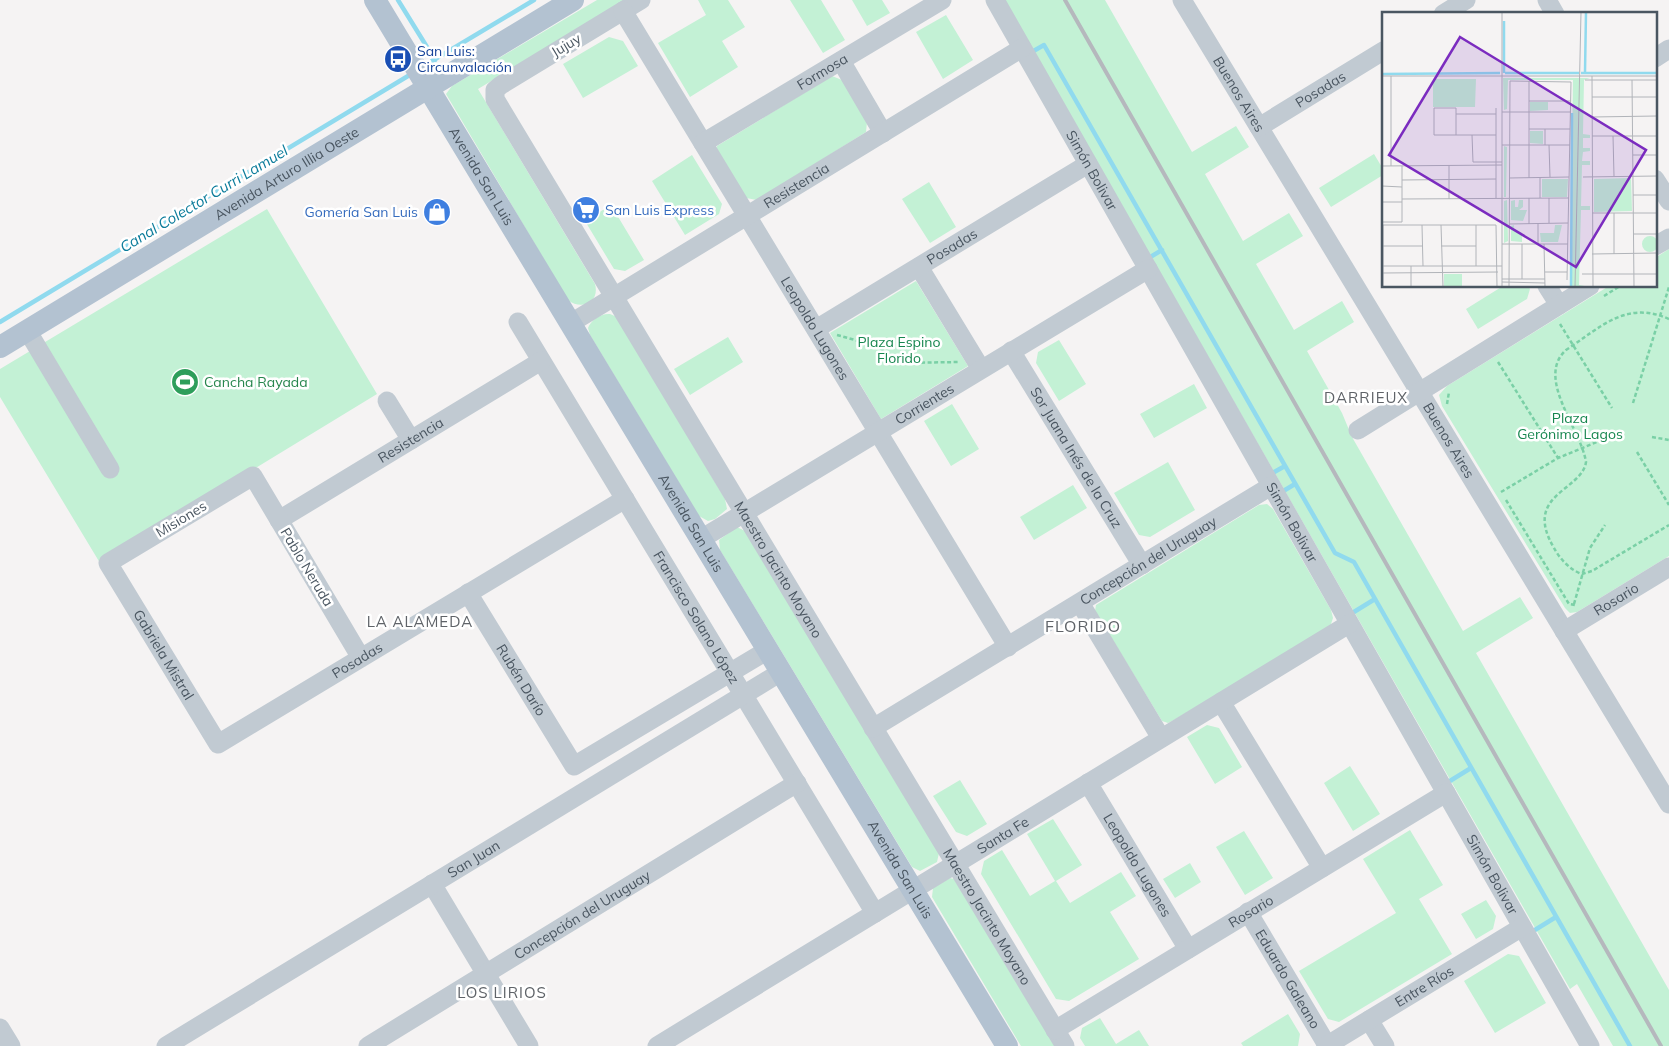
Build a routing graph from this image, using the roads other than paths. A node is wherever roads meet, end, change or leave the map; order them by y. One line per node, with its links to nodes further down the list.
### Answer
1 (375, 0): 17 (main road, Avenida San Luis)
2 (573, 0): 17 (main road, Avenida Arturo Illia Oeste)
3 (641, 0): 9 (street, Jujuy)
4 (942, 0): 16 (street, Formosa)
5 (995, 0): 12 (street, Simón Bolivar)
6 (1182, 0): 19 (street, Buenos Aires)
7 (1466, 0): 10 (street)
8 (1547, 0): 11 (street)
9 (623, 11): 18 (street, Jujuy); 21 (street, Leopoldo Lugones)
10 (1446, 12)
11 (1554, 12)
12 (1022, 48): 20 (street, Resistencia); 22 (street, Simón Bolivar)
13 (1669, 49): 15 (street)
14 (1382, 52): 19 (street, Posadas)
15 (1656, 57)
16 (841, 61): 20 (street); 21 (street, Formosa)
17 (428, 88): 35 (main road, Avenida San Luis); 36 (main road, Avenida Arturo Illia Oeste)
18 (494, 93): 32 (street, Maestro Jacinto Moyano)
19 (1259, 127): 42 (street, Buenos Aires)
20 (884, 133): 25 (street, Resistencia)
21 (703, 144): 25 (street, Leopoldo Lugones)
22 (1088, 164): 28 (street, Posadas); 29 (street, Simón Bolivar)
23 (1656, 180): 24 (street)
24 (1669, 201)
25 (747, 216): 32 (street, Resistencia); 37 (street, Leopoldo Lugones)
26 (1669, 238): 27 (street)
27 (1656, 245)
28 (919, 267): 37 (street, Posadas); 41 (street)
29 (1148, 269): 39 (street, Corrientes); 49 (street, Simón Bolivar)
30 (1548, 288): 33 (street)
31 (1588, 288): 33 (street)
32 (614, 297): 35 (street, Resistencia); 51 (street, Maestro Jacinto Moyano)
33 (1559, 314): 42 (street)
34 (518, 322): 40 (street, Francisco Solano López)
35 (571, 323): 53 (main road, Avenida San Luis)
36 (27, 330): 38 (main road, Avenida Arturo Illia Oeste); 47 (street)
37 (828, 331): 45 (street, Leopoldo Lugones)
38 (0, 347)
39 (1012, 351): 41 (street, Corrientes); 55 (street, Sor Juana Inés de la Cruz)
40 (541, 361): 46 (street, Resistencia); 50 (street, Francisco Solano López)
41 (972, 365): 45 (street, Corrientes)
42 (1418, 391): 44 (street); 60 (street, Buenos Aires)
43 (387, 401): 46 (street)
44 (1358, 430)
45 (878, 432): 51 (street, Corrientes); 61 (street, Leopoldo Lugones)
46 (411, 440): 52 (street, Resistencia)
47 (110, 469)
48 (253, 476): 52 (street, Pablo Neruda); 54 (street, Misiones)
49 (1271, 486): 55 (street, Concepción del Uruguay); 59 (street, Simón Bolivar)
50 (625, 499): 57 (street, Posadas); 64 (street, Francisco Solano López)
51 (744, 512): 53 (street, Corrientes); 68 (street, Maestro Jacinto Moyano)
52 (279, 520): 63 (street, Pablo Neruda)
53 (701, 538): 62 (main road, Avenida San Luis)
54 (108, 563): 70 (street, Gabriela Mistral)
55 (1142, 565): 58 (street, Concepción del Uruguay)
56 (1669, 567): 60 (street, Rosario)
57 (468, 594): 63 (street, Posadas); 64 (street, Rubén Darío)
58 (1080, 603): 61 (street, Concepción del Uruguay); 69 (street)
59 (1349, 624): 67 (street, Santa Fe); 73 (street, Simón Bolivar)
60 (1564, 631): 74 (street, Buenos Aires)
61 (1008, 646): 68 (street, Concepción del Uruguay)
62 (768, 650): 64 (street); 65 (main road, Avenida San Luis)
63 (361, 658): 70 (street, Posadas)
64 (730, 672): 66 (street, Francisco Solano López)
65 (781, 672): 66 (street, San Juan); 78 (main road, Avenida San Luis)
66 (744, 695): 71 (street, Francisco Solano López); 77 (street, San Juan)
67 (1221, 702): 69 (street, Santa Fe); 76 (street)
68 (873, 728): 75 (street, Maestro Jacinto Moyano)
69 (1161, 738): 72 (street, Santa Fe)
70 (218, 744)
71 (797, 783): 80 (street, Francisco Solano López); 83 (street, Concepción del Uruguay)
72 (1088, 783): 75 (street, Santa Fe); 82 (street, Leopoldo Lugones)
73 (1446, 793): 76 (street, Rosario); 81 (street, Simón Bolivar)
74 (1669, 804)
75 (955, 864): 78 (street, Santa Fe); 86 (street, Maestro Jacinto Moyano)
76 (1322, 868): 79 (street, Rosario)
77 (432, 884): 83 (street); 88 (street, San Juan)
78 (912, 890): 80 (street, Santa Fe); 92 (main road, Avenida San Luis)
79 (1248, 912): 82 (street, Rosario); 94 (street, Eduardo Galeano)
80 (875, 913): 91 (street, Santa Fe)
81 (1522, 927): 84 (street, Entre Ríos); 96 (street, Simón Bolivar)
82 (1188, 949): 86 (street, Rosario)
83 (486, 974): 89 (street, Concepción del Uruguay); 90 (street)
84 (1369, 1020): 94 (street, Entre Ríos); 95 (street)
85 (0, 1028): 87 (street)
86 (1055, 1030): 93 (street, Maestro Jacinto Moyano)
87 (11, 1046)
88 (166, 1046)
89 (368, 1046)
90 (529, 1046)
91 (657, 1046)
92 (1007, 1046)
93 (1065, 1046)
94 (1326, 1046)
95 (1385, 1046)
96 (1590, 1046)

